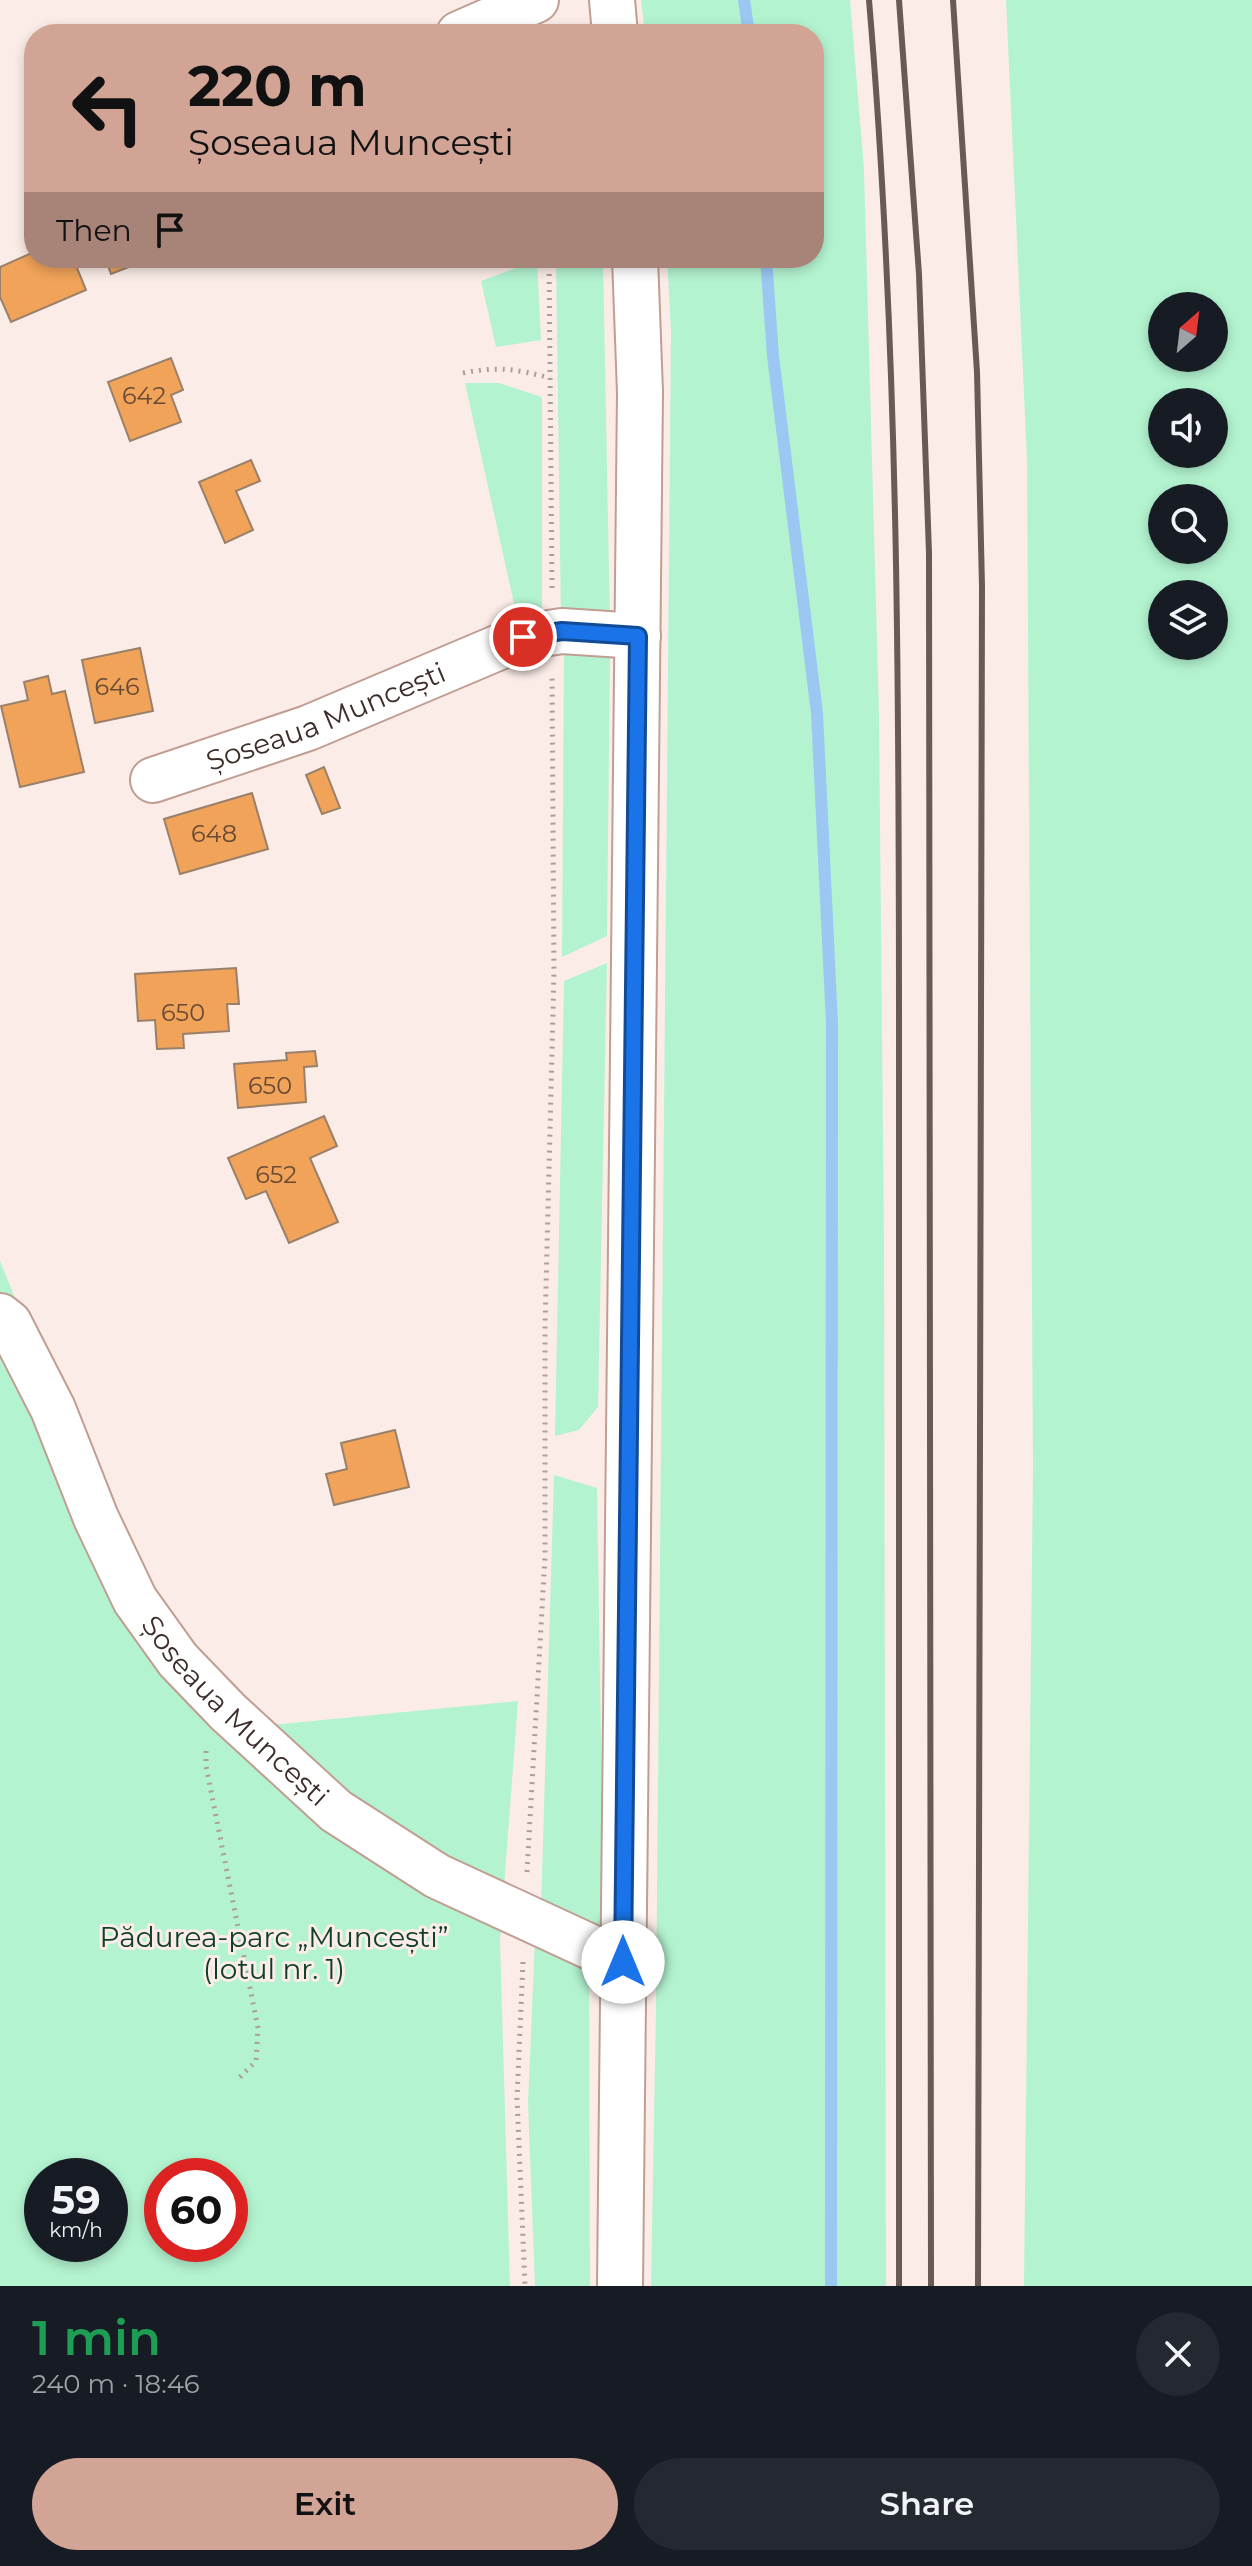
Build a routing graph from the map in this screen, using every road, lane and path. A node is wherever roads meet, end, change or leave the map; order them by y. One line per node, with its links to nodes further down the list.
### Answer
1 (536, 0): 3 (main road)
2 (612, 0): 4 (main road)
3 (482, 24)
4 (614, 24)
5 (549, 268): 8 (path)
6 (635, 268): 10 (main road)
7 (463, 373): 8 (path)
8 (550, 378): 9 (path)
9 (552, 633): 10 (main road, Șoseaua Muncești); 11 (main road, Șoseaua Muncești); 14 (path)
10 (638, 636): 15 (main road)
11 (153, 780)
12 (0, 1316): 13 (main road, Șoseaua Muncești)
13 (217, 1700): 14 (main road, Șoseaua Muncești); 16 (path)
14 (525, 1916): 15 (main road, Șoseaua Muncești); 17 (path)
15 (623, 1962): 18 (main road)
16 (237, 2080)
17 (525, 2286)
18 (620, 2286)

